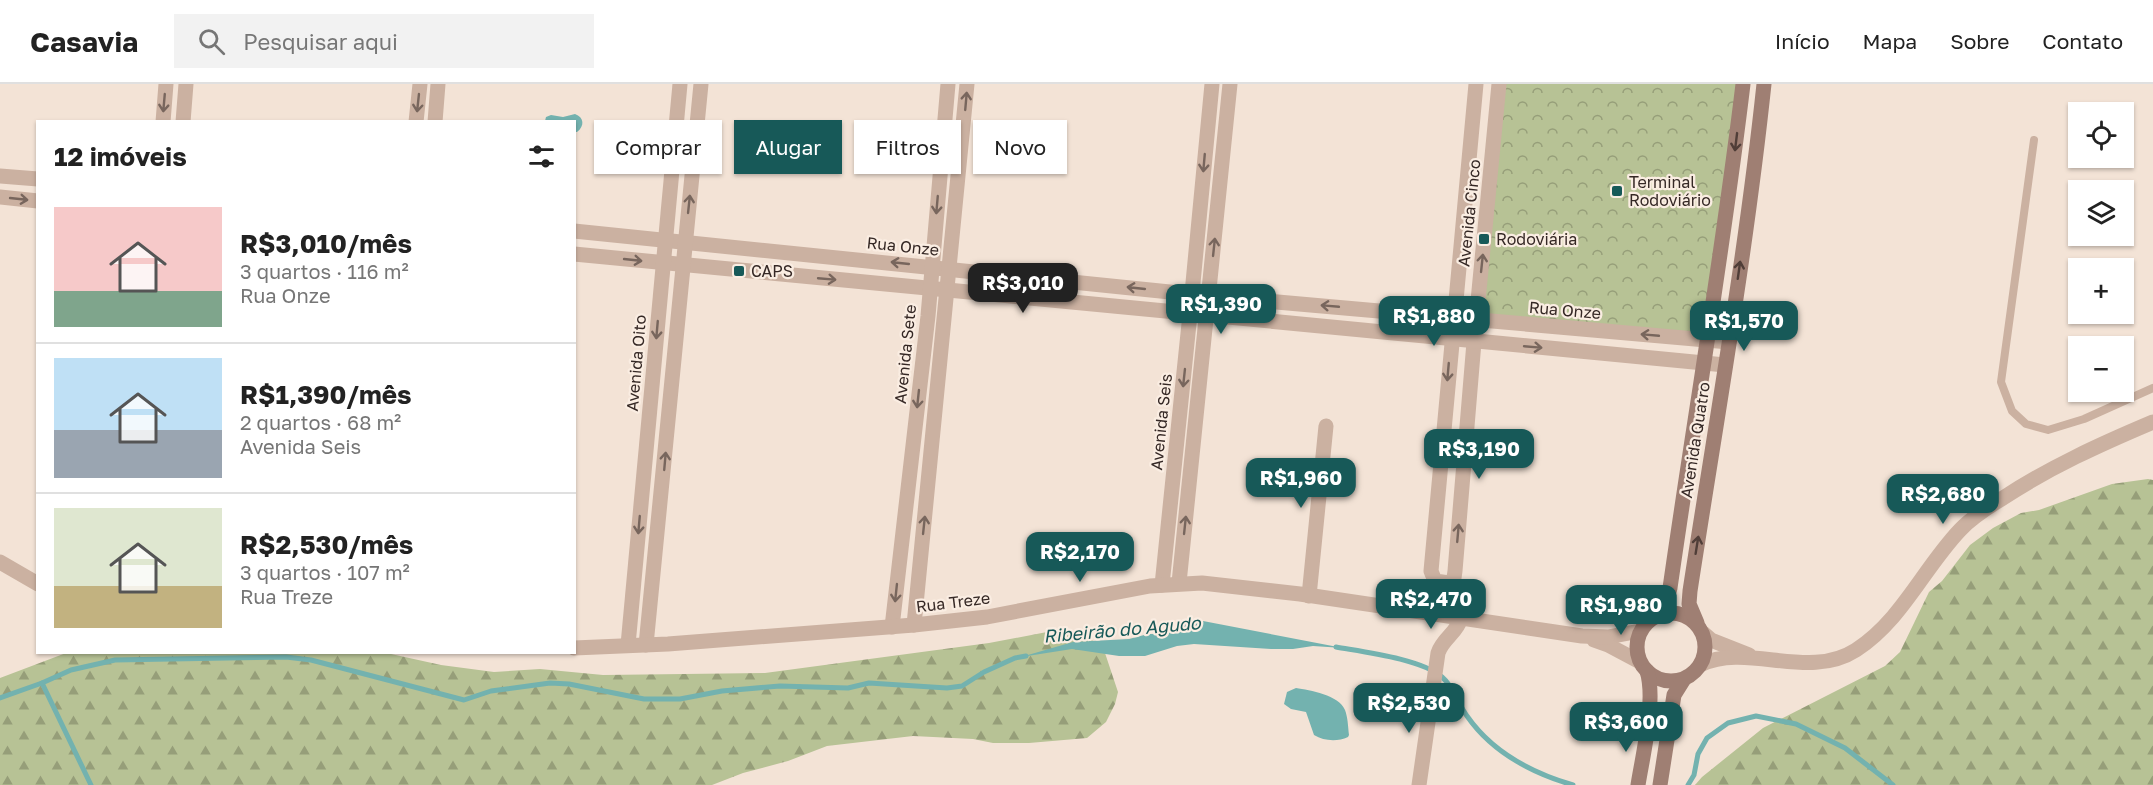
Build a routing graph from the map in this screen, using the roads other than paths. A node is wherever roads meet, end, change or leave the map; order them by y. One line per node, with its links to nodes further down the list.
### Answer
1 (166, 84): 15 (street, one-way to 15)
2 (186, 84): 16 (street)
3 (420, 84): 17 (street, one-way to 17)
4 (438, 84): 18 (street)
5 (680, 84): 27 (street, Avenida Oito)
6 (701, 84): 28 (street, one-way to 6)
7 (948, 84): 32 (street, Avenida Sete, one-way to 32)
8 (967, 84): 33 (street, one-way to 8)
9 (1212, 84): 19 (street, Avenida Seis)
10 (1230, 84): 20 (street)
11 (1476, 84): 40 (street, Avenida Cinco)
12 (1500, 84): 41 (street, Avenida Cinco, one-way to 12)
13 (1743, 84): 43 (main road, Avenida Quatro, one-way to 43)
14 (1764, 84): 45 (main road, Avenida Quatro, one-way to 14)
15 (163, 120)
16 (183, 120)
17 (416, 120)
18 (435, 120)
19 (1207, 137): 20 (street); 36 (street, Avenida Seis, one-way to 36)
20 (1224, 139): 37 (street, one-way to 20)
21 (2034, 140): 48 (lane)
22 (0, 176): 23 (street)
23 (36, 179)
24 (0, 197): 25 (street, one-way to 25)
25 (36, 201)
26 (576, 231): 27 (street, Rua Onze)
27 (665, 240): 28 (street, Rua Onze); 30 (street, Avenida Oito)
28 (686, 242): 31 (street); 32 (street, Rua Onze, one-way to 28)
29 (576, 254): 30 (street, one-way to 30)
30 (663, 263): 31 (street); 71 (street, Avenida Oito, one-way to 71)
31 (683, 265): 34 (street, one-way to 34); 72 (street, one-way to 31)
32 (932, 267): 33 (street, Rua Onze); 34 (street, Avenida Sete)
33 (950, 270): 35 (street); 36 (street, Rua Onze, one-way to 33)
34 (930, 289): 35 (street); 67 (street, Avenida Sete, one-way to 67)
35 (948, 290): 38 (street); 66 (street, one-way to 35)
36 (1192, 294): 37 (street, Rua Onze); 38 (street, Avenida Seis)
37 (1209, 296): 39 (street); 40 (street, Rua Onze, one-way to 37)
38 (1190, 314): 39 (street); 51 (street, Avenida Seis, one-way to 51)
39 (1207, 315): 42 (street); 52 (street)
40 (1453, 317): 41 (street, Rua Onze); 42 (street, Avenida Cinco)
41 (1476, 320): 43 (street, Rua Onze, one-way to 41); 44 (street, Avenida Cinco)
42 (1451, 339): 44 (street); 44 (street, Avenida Cinco, one-way to 44)
43 (1706, 340): 45 (street, Rua Onze); 46 (main road, Avenida Quatro)
44 (1474, 342): 46 (street, one-way to 46)
45 (1729, 342): 47 (main road, Avenida Quatro)
46 (1702, 363): 47 (street); 53 (main road, Avenida Quatro)
47 (1725, 365): 54 (main road, Avenida Quatro)
48 (2153, 388)
49 (2153, 422): 74 (street)
50 (1326, 426): 63 (street)
51 (1177, 438): 52 (street); 56 (street, Avenida Seis)
52 (1194, 441): 58 (street)
53 (1691, 441): 54 (main road); 55 (main road, Avenida Quatro)
54 (1712, 444): 57 (main road, Avenida Quatro)
55 (1686, 474): 57 (main road); 64 (main road, Avenida Quatro)
56 (1173, 478): 58 (street); 62 (street, Avenida Seis)
57 (1707, 479): 68 (main road, Avenida Quatro, one-way to 57)
58 (1190, 481): 61 (street, one-way to 58)
59 (0, 562): 60 (street)
60 (36, 583)
61 (1179, 583): 62 (street, Rua Treze); 63 (street, Rua Treze)
62 (1162, 585): 66 (street, Rua Treze)
63 (1309, 596): 65 (street, Rua Treze)
64 (1656, 616): 68 (main road); 69 (main road)
65 (1461, 618): 70 (street, Rua Treze); 78 (street)
66 (914, 625): 67 (street, Rua Treze)
67 (892, 627): 72 (street, Rua Treze)
68 (1700, 628): 74 (street); 75 (main road)
69 (1640, 631): 70 (street, Rua Treze); 76 (main road)
70 (1582, 636): 76 (street, Rua Treze)
71 (628, 645): 72 (street, Rua Treze); 73 (street, Rua Treze)
72 (646, 645)
73 (576, 648)
74 (1758, 658): 75 (street)
75 (1700, 665): 77 (main road)
76 (1644, 666): 77 (main road); 79 (main road)
77 (1684, 679): 80 (main road)
78 (1419, 785)
79 (1638, 785)
80 (1660, 785)

